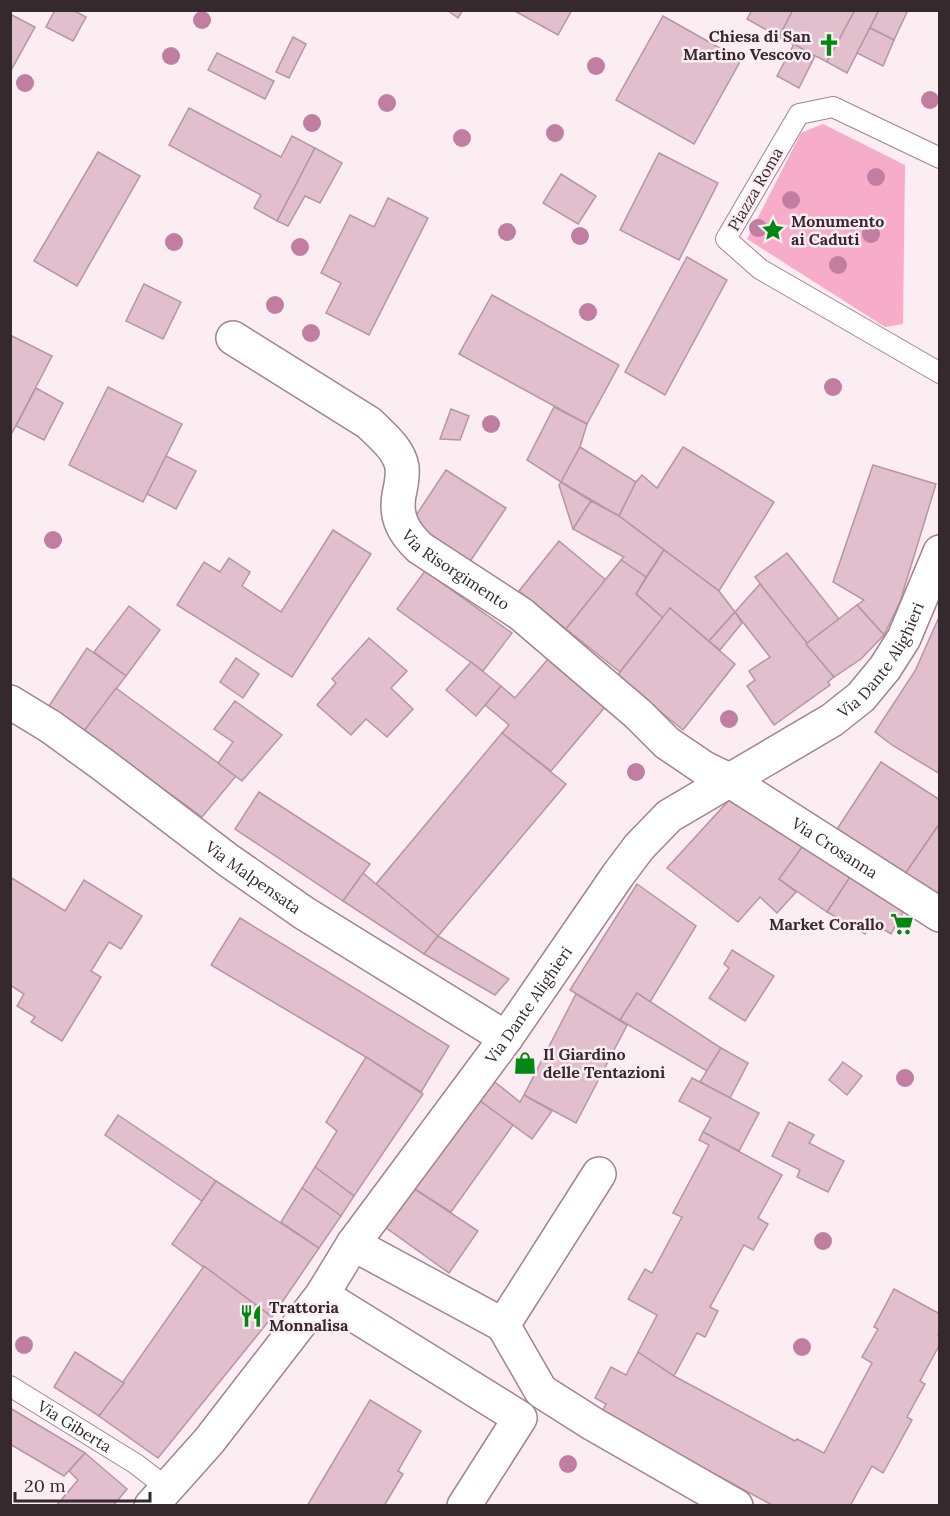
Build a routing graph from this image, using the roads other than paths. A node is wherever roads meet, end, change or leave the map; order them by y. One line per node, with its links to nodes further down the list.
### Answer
1 (939, 158): 3 (lane, Piazza Roma)
2 (233, 338): 6 (street, Via Risorgimento)
3 (939, 373)
4 (939, 552): 6 (street, Via Dante Alighieri)
5 (10, 702): 8 (street, Via Malpensata)
6 (729, 780): 7 (street, Via Crosanna); 8 (street, Via Dante Alighieri)
7 (939, 915)
8 (506, 1038): 10 (street, Via Dante Alighieri)
9 (599, 1174): 12 (street)
10 (353, 1244): 11 (street, Via Dante Alighieri); 12 (street)
11 (322, 1294): 14 (street, Via Dante Alighieri); 15 (street)
12 (503, 1325): 16 (street)
13 (10, 1386): 14 (lane, Via Giberta)
14 (159, 1497)
15 (464, 1506)
16 (736, 1506)

